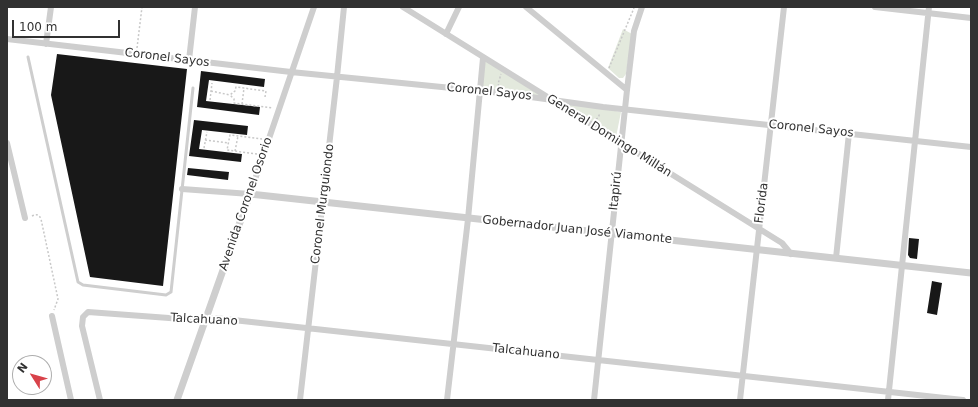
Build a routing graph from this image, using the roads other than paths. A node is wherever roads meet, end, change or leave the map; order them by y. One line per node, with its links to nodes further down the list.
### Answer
1 (51, 7): 15 (street)
2 (195, 7): 18 (street)
3 (314, 7): 19 (street, Avenida Coronel Osorio)
4 (344, 7): 20 (street, Coronel Murguiondo)
5 (403, 7): 13 (street, General Domingo Millán)
6 (459, 7): 13 (street)
7 (526, 7): 22 (street)
8 (642, 7): 22 (street, Itapirú)
9 (784, 7): 26 (street, Florida)
10 (875, 7): 11 (street)
11 (928, 10): 12 (street); 28 (street)
12 (971, 18)
13 (446, 34): 17 (street, General Domingo Millán)
14 (7, 39): 15 (street, Coronel Sayos)
15 (46, 44): 18 (street, Coronel Sayos)
16 (28, 57): 33 (lane)
17 (484, 58): 23 (street); 24 (street, General Domingo Millán)
18 (189, 60): 19 (street, Coronel Sayos)
19 (291, 72): 20 (street, Coronel Sayos); 34 (street, Avenida Coronel Osorio)
20 (337, 77): 23 (street, Coronel Sayos); 35 (street, Coronel Murguiondo)
21 (193, 88): 33 (lane)
22 (627, 90): 25 (street, Itapirú)
23 (480, 91): 24 (street, Coronel Sayos); 37 (street)
24 (549, 99): 25 (street, Coronel Sayos); 30 (street, General Domingo Millán)
25 (625, 108): 26 (street, Coronel Sayos); 30 (street, Itapirú)
26 (771, 124): 27 (street, Coronel Sayos); 38 (street, Florida)
27 (849, 133): 28 (street, Coronel Sayos); 42 (street)
28 (914, 141): 31 (street, Coronel Sayos); 43 (street)
29 (7, 143): 32 (street)
30 (621, 144): 38 (street, General Domingo Millán); 39 (street, Itapirú)
31 (971, 147)
32 (10, 168): 36 (street)
33 (182, 189): 34 (street, Gobernador Juan José Viamonte)
34 (250, 194): 35 (street, Gobernador Juan José Viamonte); 46 (street, Avenida Coronel Osorio)
35 (323, 202): 37 (street, Gobernador Juan José Viamonte); 47 (street, Coronel Murguiondo)
36 (25, 218)
37 (468, 219): 39 (street, Gobernador Juan José Viamonte); 48 (street)
38 (758, 229): 40 (street, Florida); 41 (street, General Domingo Millán)
39 (611, 233): 40 (street, Gobernador Juan José Viamonte); 49 (street, Itapirú)
40 (756, 250): 41 (street, Gobernador Juan José Viamonte); 50 (street, Florida)
41 (791, 254): 42 (street, Gobernador Juan José Viamonte)
42 (836, 258): 43 (street, Gobernador Juan José Viamonte)
43 (902, 266): 44 (street, Gobernador Juan José Viamonte); 51 (street)
44 (971, 273)
45 (52, 316): 52 (street)
46 (205, 320): 47 (street, Talcahuano); 53 (street, Talcahuano); 54 (street, Avenida Coronel Osorio)
47 (308, 329): 48 (street, Talcahuano); 55 (street, Coronel Murguiondo)
48 (453, 344): 49 (street, Talcahuano); 56 (street)
49 (598, 360): 50 (street, Talcahuano); 57 (street, Itapirú)
50 (743, 377): 51 (street, Talcahuano); 58 (street, Florida)
51 (889, 392): 59 (street); 60 (street, Talcahuano)
52 (71, 400)
53 (100, 400)
54 (177, 400)
55 (300, 400)
56 (447, 400)
57 (594, 400)
58 (740, 400)
59 (888, 400)
60 (963, 400)

